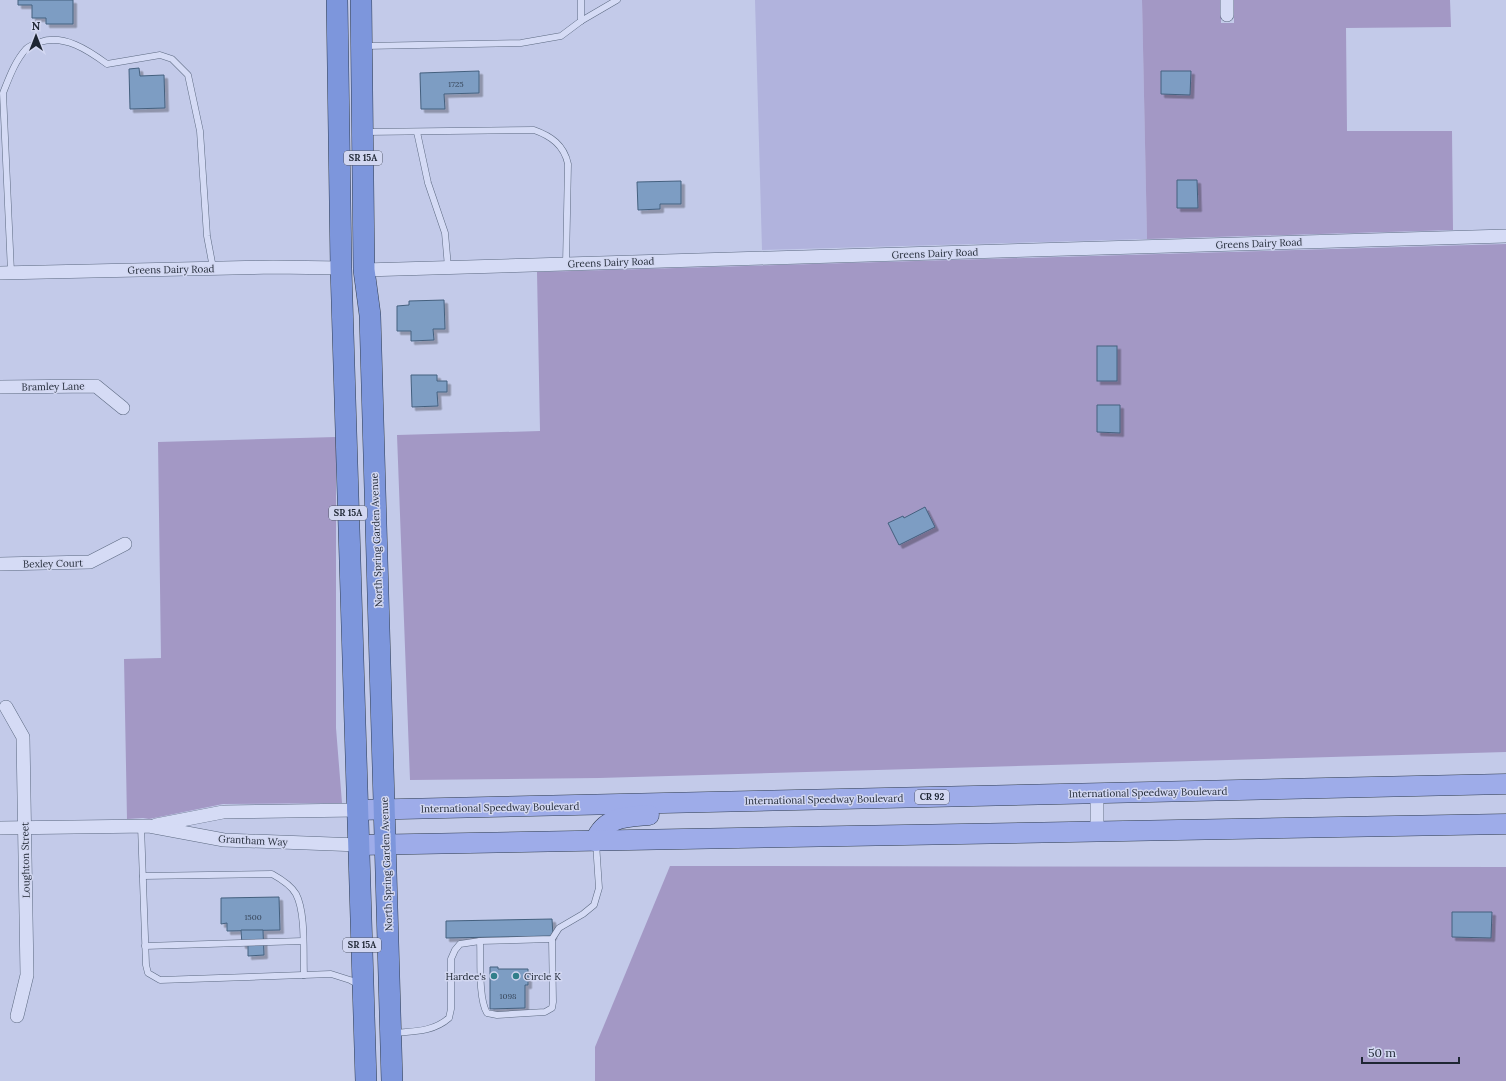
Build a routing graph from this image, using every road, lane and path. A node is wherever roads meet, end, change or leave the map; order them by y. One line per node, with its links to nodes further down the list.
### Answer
1 (337, 0): 11 (highway, SR 15A)
2 (361, 0): 8 (highway, North Spring Garden Avenue / SR 15A)
3 (580, 0): 7 (lane)
4 (617, 0): 7 (lane)
5 (1227, 0): 6 (street)
6 (1227, 15)
7 (581, 20): 8 (lane)
8 (362, 46): 9 (highway, North Spring Garden Avenue / SR 15A)
9 (363, 132): 10 (lane); 17 (highway, North Spring Garden Avenue / SR 15A)
10 (417, 132): 13 (lane); 14 (lane)
11 (340, 216): 16 (highway, SR 15A); 17 (highway)
12 (1506, 236): 13 (street, Greens Dairy Road)
13 (566, 264): 14 (street, Greens Dairy Road)
14 (448, 267): 17 (street, Greens Dairy Road)
15 (213, 268): 16 (street, Greens Dairy Road); 18 (street, Greens Dairy Road); 18 (lane)
16 (341, 268): 19 (highway); 29 (highway, SR 15A)
17 (364, 270): 19 (highway, North Spring Garden Avenue / SR 15A)
18 (6, 272)
19 (370, 315): 28 (highway, North Spring Garden Avenue / SR 15A)
20 (0, 387): 21 (street, Bramley Lane)
21 (123, 408)
22 (125, 544): 23 (street, Bexley Court)
23 (0, 564)
24 (6, 707): 33 (street, Loughton Street)
25 (1506, 784): 26 (main road, International Speedway Boulevard / CR 92)
26 (1096, 793): 27 (main road, International Speedway Boulevard / CR 92); 34 (street)
27 (790, 800): 28 (main road, International Speedway Boulevard / CR 92); 35 (main road)
28 (384, 809): 29 (main road, International Speedway Boulevard / CR 92); 36 (highway, North Spring Garden Avenue / SR 15A)
29 (357, 810): 31 (street, Grantham Way); 37 (highway, SR 15A)
30 (1506, 824): 34 (main road)
31 (145, 826): 33 (street, Grantham Way); 37 (street, Grantham Way); 38 (lane)
32 (0, 828): 33 (street, Grantham Way)
33 (24, 828): 45 (street, Loughton Street)
34 (1098, 832): 35 (main road)
35 (595, 840): 36 (main road); 39 (lane)
36 (385, 844): 37 (main road); 46 (highway, North Spring Garden Avenue / SR 15A)
37 (359, 845): 44 (highway, SR 15A)
38 (142, 876): 40 (lane); 42 (lane)
39 (552, 939): 41 (lane); 41 (lane)
40 (303, 941): 42 (lane); 43 (lane)
41 (480, 941): 46 (lane)
42 (145, 946): 43 (lane)
43 (304, 975): 44 (lane)
44 (363, 987): 47 (highway, SR 15A)
45 (17, 1016)
46 (391, 1033): 48 (highway, North Spring Garden Avenue / SR 15A)
47 (366, 1081)
48 (392, 1081)

